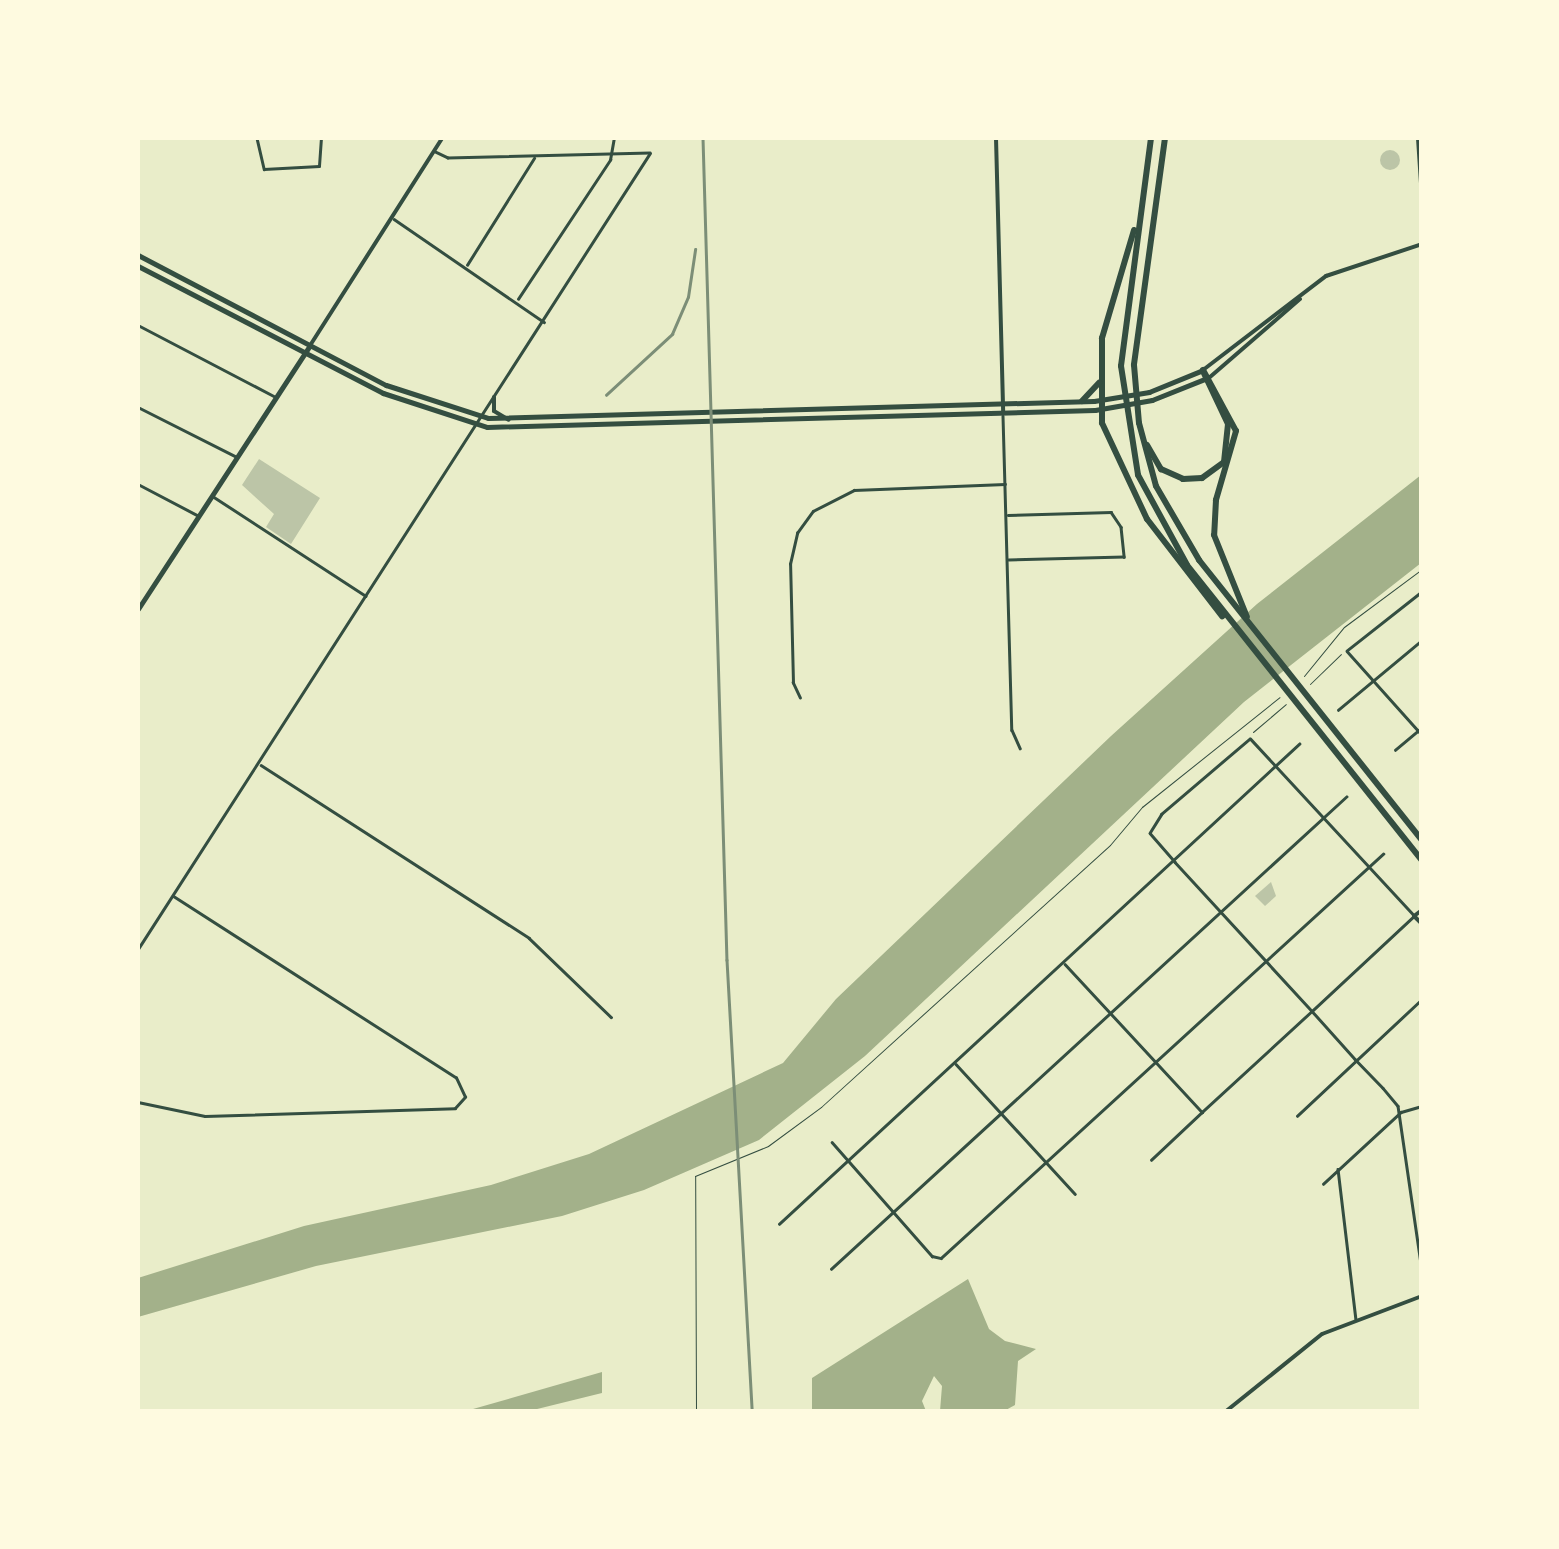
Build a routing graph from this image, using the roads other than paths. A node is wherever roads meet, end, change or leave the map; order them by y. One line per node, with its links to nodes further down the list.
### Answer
1 (257, 138): 2 (street)
2 (321, 138)
3 (442, 138): 9 (main road)
4 (614, 138): 10 (street)
5 (996, 138): 32 (main road)
6 (1151, 138): 14 (highway)
7 (1165, 138): 37 (highway)
8 (1418, 138): 12 (main road)
9 (434, 151): 11 (street); 13 (main road)
10 (613, 154): 11 (street); 20 (street); 21 (street)
11 (534, 156): 18 (street)
12 (1422, 198)
13 (391, 217): 18 (street); 23 (main road)
14 (1139, 217): 27 (highway); 47 (highway)
15 (1422, 244): 19 (main road)
16 (138, 255): 23 (main road)
17 (138, 266): 24 (main road)
18 (466, 266): 20 (street)
19 (1302, 296): 25 (main road); 26 (main road)
20 (518, 299): 21 (street)
21 (545, 323): 28 (street)
22 (138, 326): 29 (street)
23 (310, 345): 24 (main road); 36 (main road)
24 (305, 353): 29 (main road); 36 (main road)
25 (1203, 370): 26 (highway); 31 (main road)
26 (1208, 378): 31 (main road); 37 (highway); 49 (highway)
27 (1100, 382): 30 (highway); 31 (highway)
28 (494, 397): 35 (main road); 36 (street)
29 (277, 398): 38 (main road)
30 (1082, 402): 31 (main road); 32 (main road)
31 (1100, 405): 34 (main road); 47 (highway)
32 (1003, 406): 34 (main road); 35 (main road)
33 (138, 407): 38 (street)
34 (1004, 415): 36 (main road); 40 (street)
35 (509, 420): 36 (main road)
36 (480, 421): 46 (street)
37 (1142, 436): 49 (highway)
38 (237, 457): 41 (main road)
39 (138, 484): 42 (street)
40 (1005, 484): 43 (street); 52 (street)
41 (212, 496): 42 (main road); 46 (street)
42 (199, 515): 48 (main road)
43 (1006, 515): 44 (street); 44 (street)
44 (1007, 560): 56 (street)
45 (1422, 592): 51 (street)
46 (368, 596): 58 (street)
47 (1213, 604): 64 (highway)
48 (138, 609)
49 (1254, 632): 62 (highway)
50 (1422, 640): 51 (street)
51 (1371, 682): 53 (street); 54 (street)
52 (800, 698)
53 (1338, 710)
54 (1420, 731): 57 (street)
55 (1299, 744): 59 (street)
56 (1020, 748)
57 (1395, 750)
58 (259, 764): 67 (street); 78 (street)
59 (1276, 766): 61 (street); 65 (street); 65 (street)
60 (1346, 798): 61 (street)
61 (1324, 818): 66 (street); 69 (street)
62 (1422, 840)
63 (1383, 854): 66 (street)
64 (1422, 860)
65 (1174, 862): 69 (street); 74 (street)
66 (1370, 866): 70 (street); 73 (street)
67 (173, 896): 72 (street); 82 (street)
68 (1422, 910): 70 (main road)
69 (1220, 911): 73 (street); 77 (street)
70 (1414, 916): 71 (main road); 76 (street)
71 (1422, 924)
72 (138, 950)
73 (1265, 961): 76 (street); 80 (street)
74 (1064, 963): 77 (street); 81 (street)
75 (1422, 999): 79 (street)
76 (1312, 1011): 79 (street); 84 (street)
77 (1112, 1012): 80 (street); 86 (street)
78 (611, 1017)
79 (1355, 1059): 85 (street); 87 (street)
80 (1155, 1062): 84 (street); 91 (street)
81 (955, 1063): 86 (street); 90 (street)
82 (138, 1102)
83 (1422, 1106): 85 (street)
84 (1202, 1112): 89 (street)
85 (1400, 1112): 92 (street); 98 (street)
86 (1000, 1113): 91 (street); 95 (street)
87 (1297, 1116)
88 (832, 1142): 90 (street)
89 (1151, 1160)
90 (848, 1161): 95 (street); 96 (street)
91 (1045, 1162): 94 (street); 95 (street)
92 (1338, 1169): 93 (street); 100 (street)
93 (1323, 1184)
94 (1075, 1194)
95 (893, 1211): 97 (street)
96 (779, 1224)
97 (830, 1269)
98 (1422, 1270)
99 (1422, 1296): 100 (main road)
100 (1356, 1319): 101 (main road)
101 (1226, 1412)

